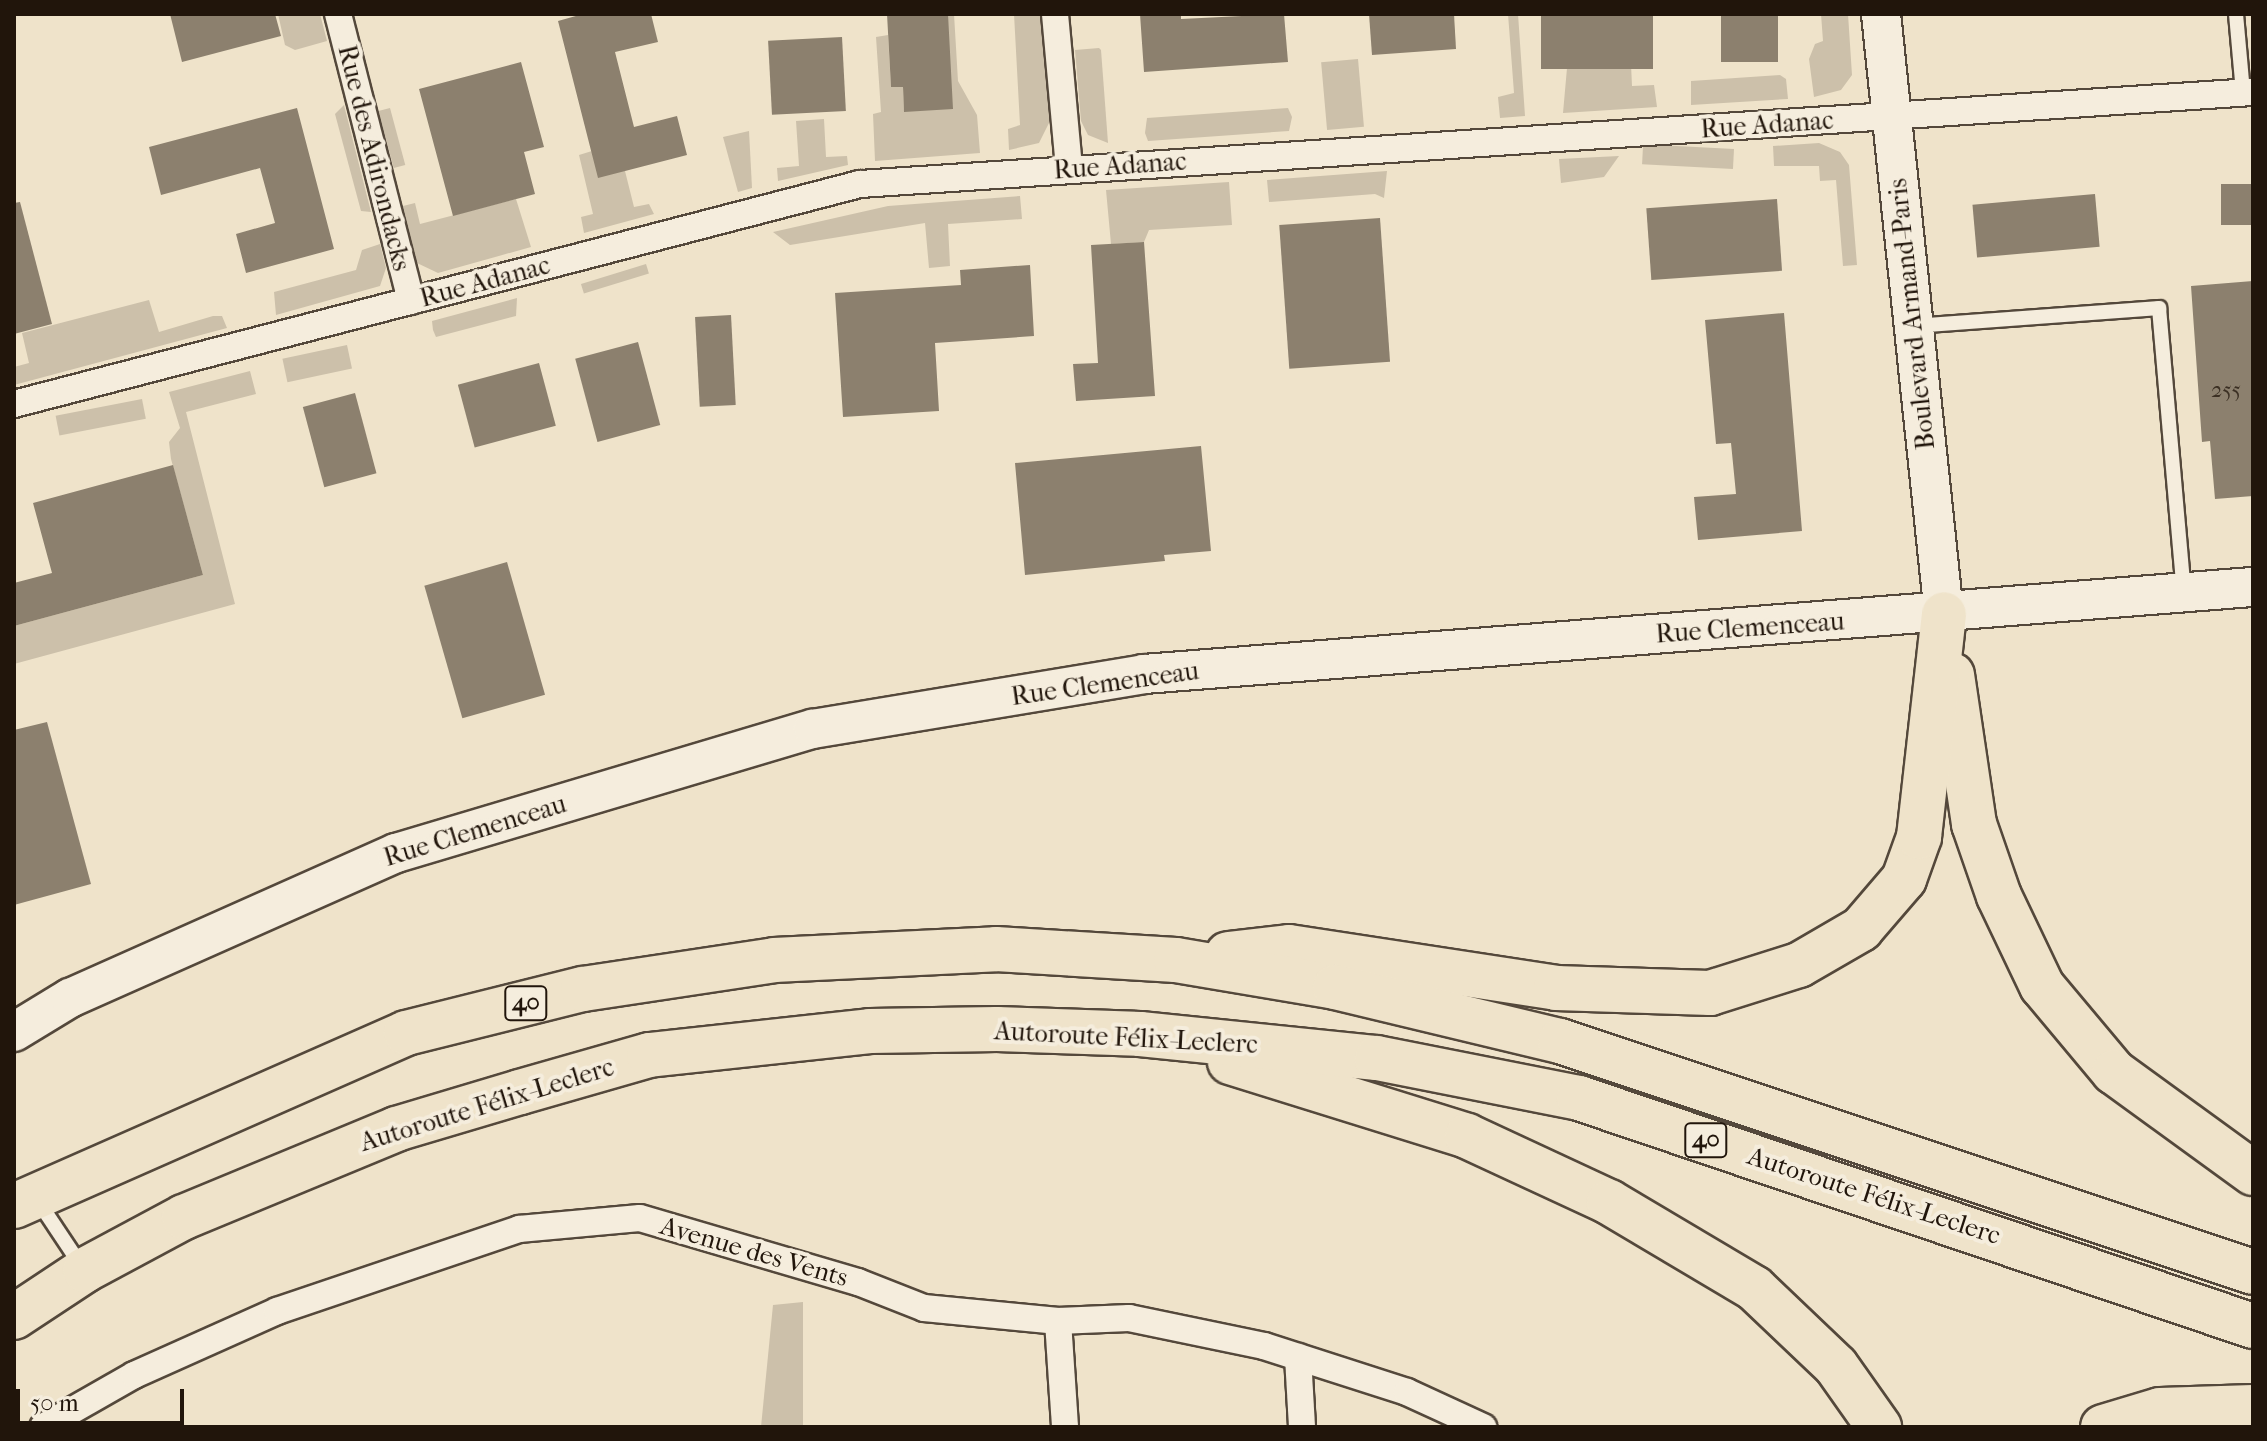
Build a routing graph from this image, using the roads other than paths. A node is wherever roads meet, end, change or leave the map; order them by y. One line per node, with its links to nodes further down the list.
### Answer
1 (338, 14): 8 (street, Rue des Adirondacks)
2 (1055, 14): 7 (street)
3 (1881, 14): 6 (street, Boulevard Armand-Paris)
4 (2236, 14): 5 (lane)
5 (2248, 93): 6 (street, Rue Adanac)
6 (1891, 116): 7 (street, Rue Adanac); 9 (street, Boulevard Armand-Paris)
7 (1069, 169): 8 (street, Rue Adanac)
8 (411, 301): 10 (street, Rue Adanac)
9 (1913, 326): 12 (lane); 13 (street, Boulevard Armand-Paris)
10 (14, 404)
11 (2253, 587): 12 (street, Rue Clemenceau)
12 (2184, 593): 13 (street, Rue Clemenceau)
13 (1944, 614): 14 (highway); 15 (street, Rue Clemenceau); 17 (highway)
14 (1176, 960): 18 (highway, Autoroute Félix-Leclerc / 40); 20 (highway, Autoroute Félix-Leclerc / 40)
15 (14, 1032)
16 (1140, 1034): 19 (highway, Autoroute Félix-Leclerc / 40); 23 (highway, Autoroute Félix-Leclerc / 40); 30 (highway)
17 (2253, 1173)
18 (24, 1201): 19 (lane)
19 (85, 1270): 21 (highway, Autoroute Félix-Leclerc / 40)
20 (2253, 1272)
21 (14, 1317)
22 (1058, 1321): 24 (street, Avenue des Vents); 26 (street, Avenue des Vents); 27 (street)
23 (2253, 1326)
24 (1298, 1357): 28 (street); 29 (street, Avenue des Vents)
25 (2253, 1407): 31 (highway)
26 (43, 1427)
27 (1065, 1427)
28 (1302, 1427)
29 (1483, 1427)
30 (1879, 1427)
31 (2103, 1427)

